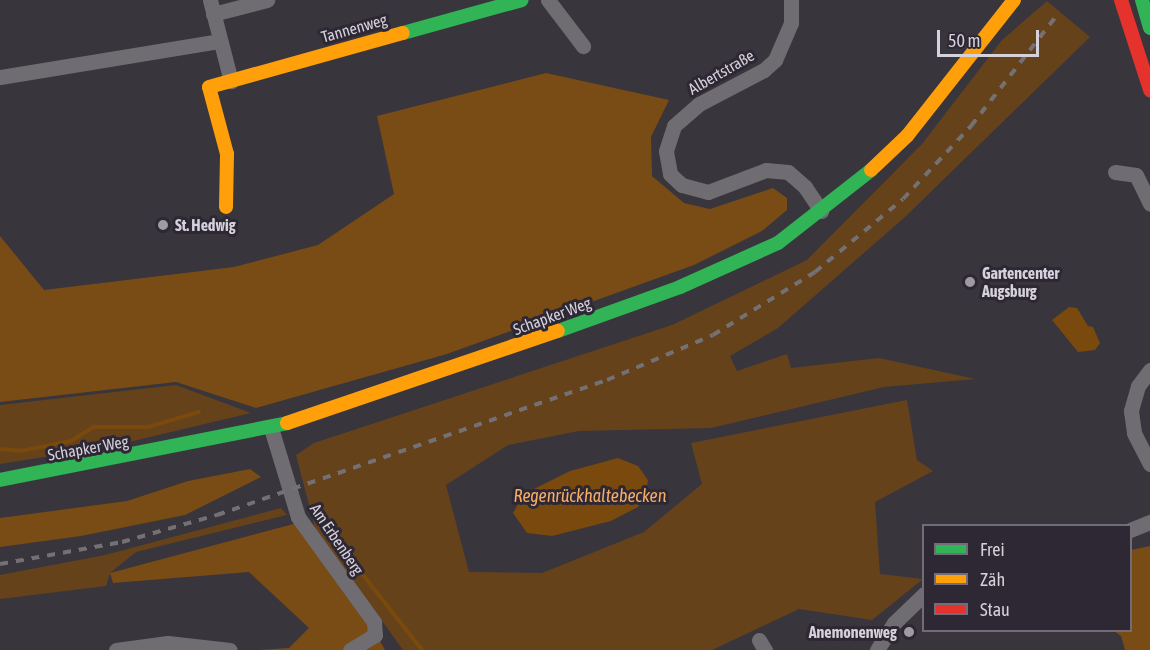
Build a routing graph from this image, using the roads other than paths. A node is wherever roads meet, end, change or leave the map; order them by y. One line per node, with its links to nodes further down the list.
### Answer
1 (267, 0): 10 (street)
2 (522, 0): 9 (street, Tannenweg)
3 (548, 0): 14 (street)
4 (791, 0): 21 (street, Albertstraße)
5 (1008, 0): 11 (street)
6 (1014, 0): 11 (street, Schapker Weg)
7 (1121, 0): 17 (street)
8 (1142, 0): 12 (street)
9 (483, 5): 16 (street, Tannenweg)
10 (212, 7): 13 (street)
11 (996, 18): 21 (street, Schapker Weg)
12 (1150, 28)
13 (220, 41): 15 (street); 16 (street)
14 (584, 46)
15 (0, 77)
16 (231, 81): 20 (street, Tannenweg)
17 (1150, 90)
18 (1114, 172): 19 (street)
19 (1150, 204)
20 (226, 207)
21 (820, 212): 23 (street, Schapker Weg)
22 (1150, 370): 24 (street)
23 (271, 428): 25 (street, Schapker Weg); 31 (street, Am Erbenberg)
24 (1150, 464)
25 (0, 480)
26 (1150, 522): 27 (street)
27 (1132, 530)
28 (922, 596): 32 (street)
29 (116, 650): 30 (street)
30 (230, 650)
31 (350, 650)
32 (877, 650)

